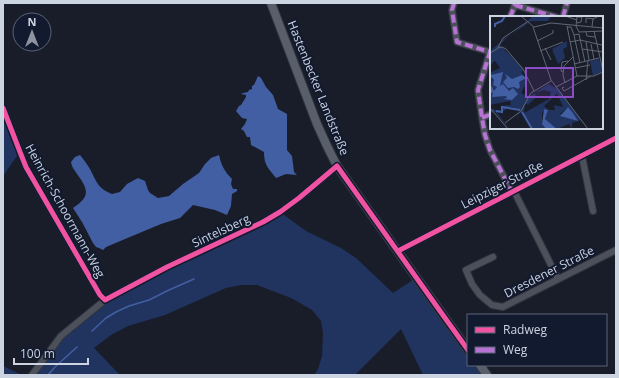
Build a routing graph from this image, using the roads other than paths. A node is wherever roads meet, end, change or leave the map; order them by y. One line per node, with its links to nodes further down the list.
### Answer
1 (271, 3): 14 (main road, Hastenbecker Landstraße)
2 (454, 3): 8 (street)
3 (567, 3): 7 (street)
4 (514, 4): 5 (street); 6 (street)
5 (510, 16)
6 (553, 16)
7 (563, 16)
8 (490, 51): 11 (street)
9 (3, 108): 21 (street, Heinrich-Schoormann-Weg)
10 (490, 114): 11 (street)
11 (482, 118): 15 (street)
12 (616, 138): 13 (street, Leipziger Straße)
13 (582, 156): 15 (street, Leipziger Straße); 16 (street)
14 (337, 166): 18 (main road, Hastenbecker Landstraße); 21 (street, Sintelsberg)
15 (513, 192): 18 (street, Leipziger Straße); 20 (street)
16 (593, 211)
17 (616, 250): 20 (street, Dresdener Straße)
18 (398, 251): 22 (main road, Hastenbecker Landstraße)
19 (493, 257): 20 (street, Dresdener Straße)
20 (558, 279)
21 (105, 300): 24 (street, Sintelsberg)
22 (467, 349)
23 (481, 366): 25 (main road)
24 (32, 375)
25 (487, 375)

